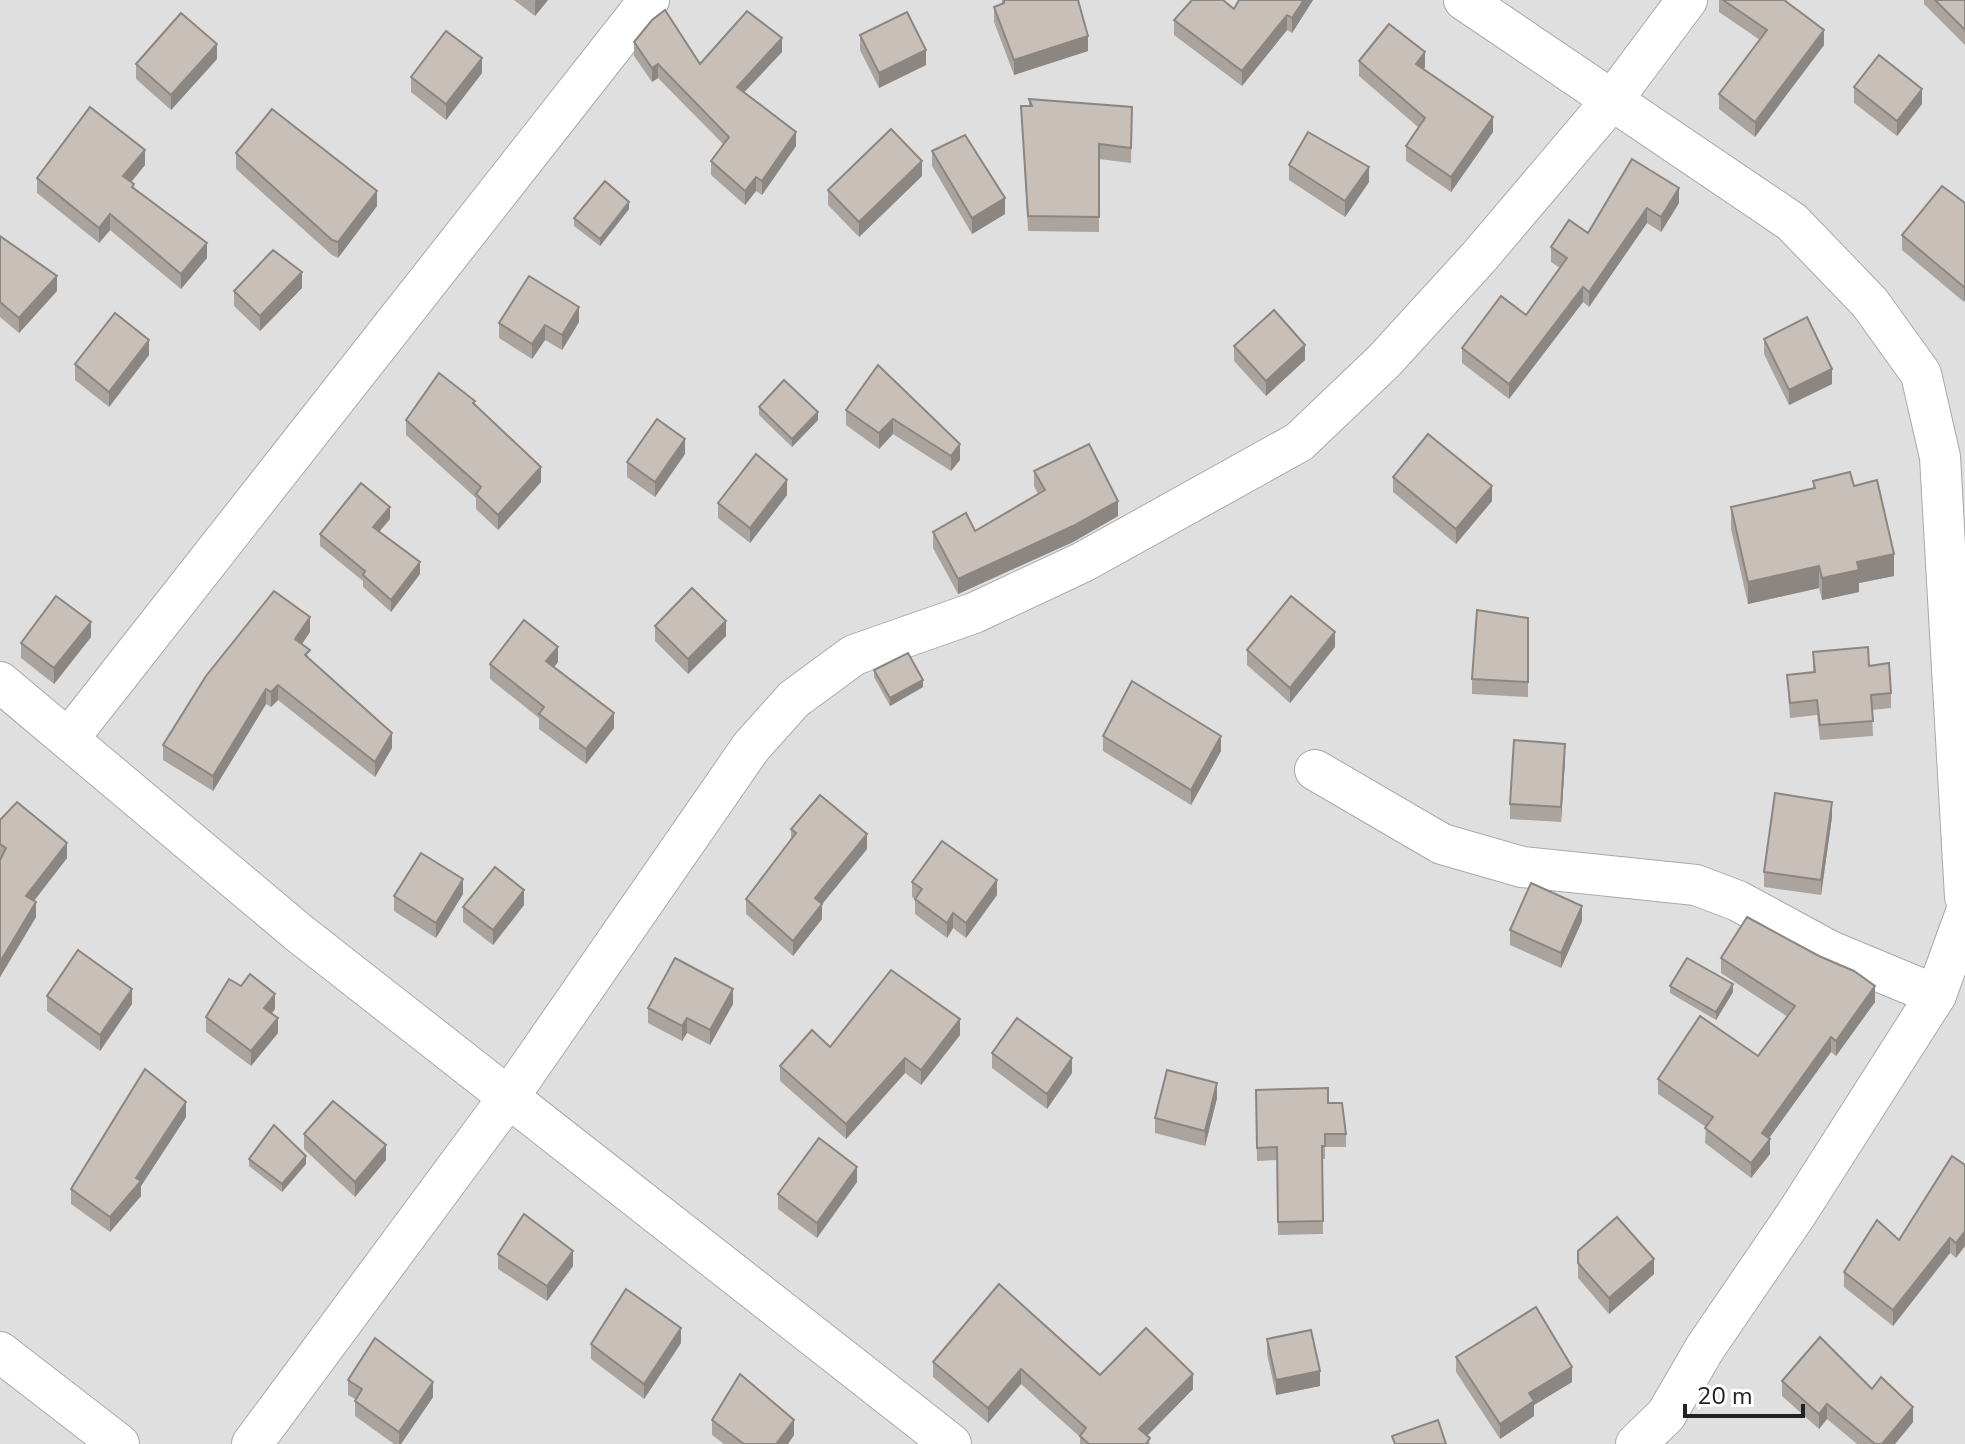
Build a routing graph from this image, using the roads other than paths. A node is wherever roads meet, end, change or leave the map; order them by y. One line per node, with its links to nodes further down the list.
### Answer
1 (649, 0): 6 (street)
2 (1464, 0): 4 (street)
3 (1687, 0): 4 (street)
4 (1613, 99): 8 (street); 11 (street)
5 (0, 682): 6 (street)
6 (69, 738): 11 (street)
7 (1315, 770): 10 (street)
8 (1965, 897)
9 (1965, 915): 10 (street)
10 (1936, 995): 16 (street)
11 (508, 1098): 14 (street); 15 (street)
12 (0, 1352): 13 (street)
13 (119, 1444)
14 (252, 1444)
15 (951, 1444)
16 (1636, 1444)

